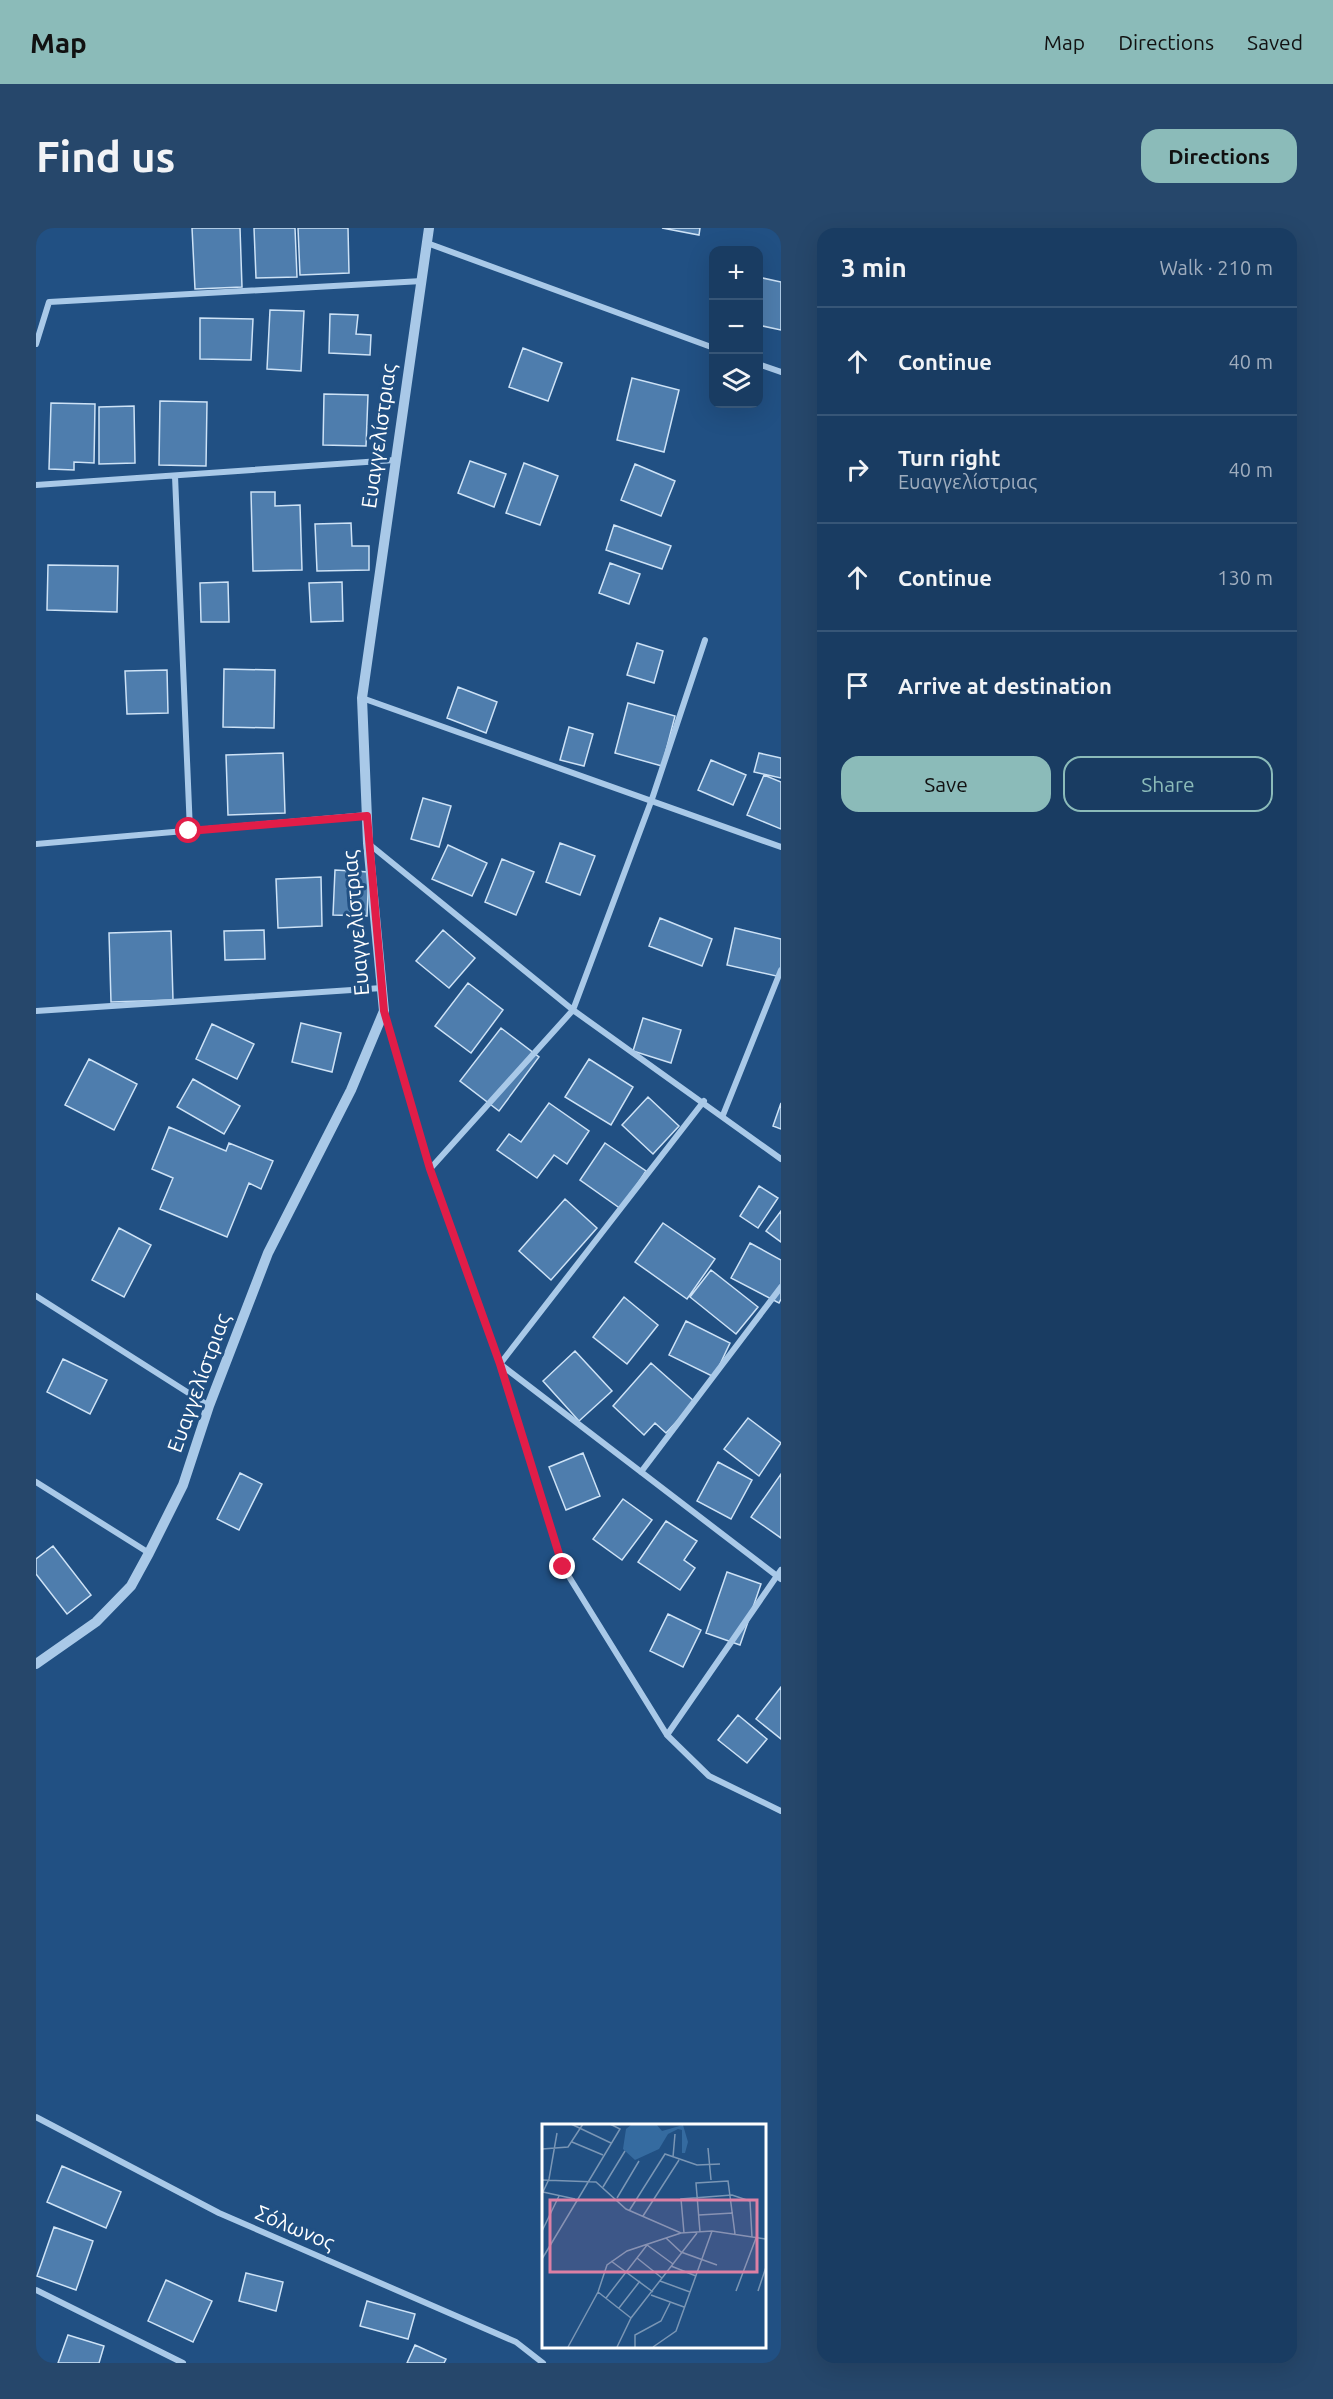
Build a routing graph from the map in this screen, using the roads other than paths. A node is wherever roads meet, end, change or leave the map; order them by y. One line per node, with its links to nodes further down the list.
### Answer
1 (429, 228): 2 (street, Ευαγγελίστριας)
2 (427, 243): 3 (street, Ευαγγελίστριας); 5 (street)
3 (422, 281): 4 (street); 8 (street, Ευαγγελίστριας)
4 (36, 344)
5 (709, 346)
6 (763, 365): 7 (street)
7 (781, 372)
8 (395, 460): 9 (street); 12 (street, Ευαγγελίστριας)
9 (175, 476): 10 (street); 15 (street)
10 (36, 485)
11 (705, 640): 13 (street)
12 (362, 698): 13 (street); 14 (street, Ευαγγελίστριας)
13 (652, 799): 18 (street); 21 (street)
14 (367, 816): 15 (street); 16 (street, Ευαγγελίστριας)
15 (189, 831): 17 (street)
16 (368, 843): 20 (street, Ευαγγελίστριας); 21 (street)
17 (36, 844)
18 (781, 847)
19 (781, 970): 25 (street)
20 (382, 988): 22 (street); 23 (street, Ευαγγελίστριας)
21 (573, 1010): 24 (street); 27 (street)
22 (36, 1011)
23 (384, 1011): 27 (street); 31 (street, Ευαγγελίστριας)
24 (704, 1101): 25 (street); 30 (street)
25 (723, 1115): 26 (street)
26 (781, 1159)
27 (430, 1169): 30 (street)
28 (781, 1287): 32 (street)
29 (36, 1296): 31 (street)
30 (500, 1364): 32 (street); 37 (street)
31 (210, 1406): 34 (street, Ευαγγελίστριας)
32 (641, 1472): 35 (street)
33 (36, 1482): 34 (street)
34 (149, 1553): 36 (street, Ευαγγελίστριας)
35 (780, 1575): 37 (street)
36 (36, 1664)
37 (667, 1735): 38 (street)
38 (781, 1811)
39 (36, 2117): 42 (street, Σόλωνος)
40 (36, 2290): 41 (street)
41 (183, 2363)
42 (543, 2363)

